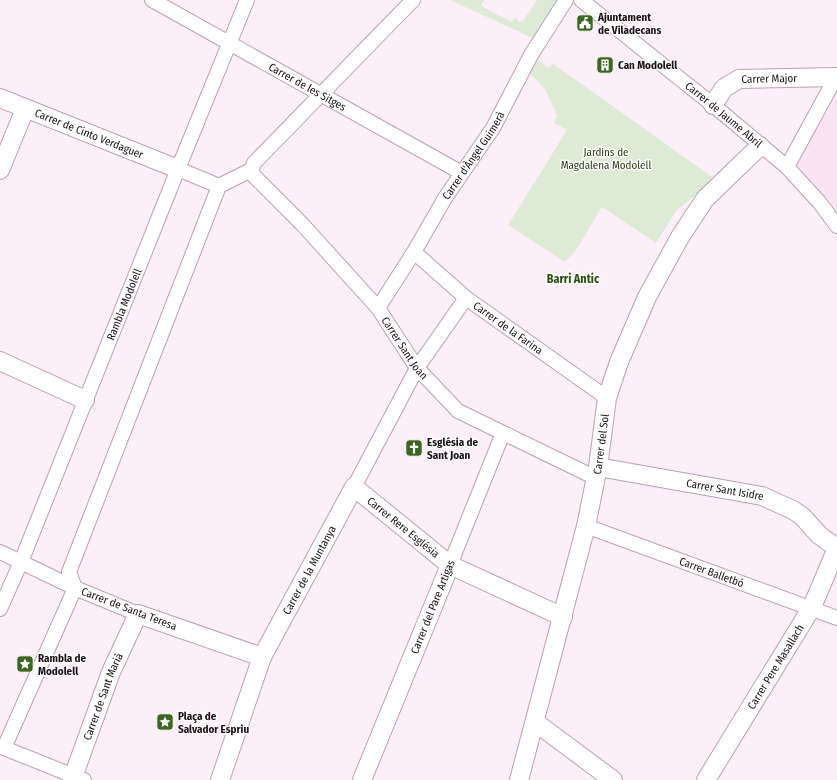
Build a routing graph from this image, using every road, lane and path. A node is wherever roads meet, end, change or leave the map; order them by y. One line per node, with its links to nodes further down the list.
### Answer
1 (152, 0): 6 (street, Carrer de les Sitges)
2 (247, 0): 6 (street, Rambla Modolell)
3 (413, 0): 8 (street)
4 (566, 0): 17 (street, Carrer d'Àngel Guimerà)
5 (581, 0): 10 (street, Carrer de Jaume Abril)
6 (230, 44): 8 (street, Carrer de les Sitges); 14 (street, Rambla Modolell)
7 (837, 77): 10 (street, Carrer Major); 13 (street)
8 (319, 95): 16 (street); 17 (street, Carrer de les Sitges)
9 (0, 98): 11 (street, Carrer de Cinto Verdaguer)
10 (713, 105): 12 (street, Carrer de Jaume Abril)
11 (25, 109): 14 (street, Carrer de Cinto Verdaguer); 15 (street)
12 (760, 146): 13 (street, Carrer de Jaume Abril); 25 (street, Carrer del Sol)
13 (786, 167): 19 (street, Carrer de Jaume Abril)
14 (178, 169): 18 (street); 26 (street, Rambla Modolell)
15 (0, 170)
16 (251, 170): 18 (street); 22 (street, Carrer Sant Joan)
17 (462, 173): 20 (street, Carrer d'Àngel Guimerà)
18 (219, 186): 35 (street)
19 (837, 226)
20 (414, 252): 21 (street, Carrer de la Farina); 22 (street, Carrer d'Àngel Guimerà)
21 (466, 298): 24 (street, Carrer de la Muntanya); 25 (street, Carrer de la Farina)
22 (378, 308): 24 (street, Carrer Sant Joan)
23 (0, 361): 26 (street)
24 (417, 368): 27 (street, Carrer Sant Joan); 29 (street, Carrer de la Muntanya)
25 (607, 398): 28 (street, Carrer del Sol)
26 (85, 400): 33 (street, Rambla Modolell)
27 (503, 433): 28 (street, Carrer Sant Joan); 34 (street, Carrer del Pare Artigas)
28 (597, 472): 30 (street, Carrer del Sol); 31 (street, Carrer Sant Isidre)
29 (354, 487): 34 (street, Carrer Rere Església); 41 (street, Carrer de la Muntanya)
30 (586, 526): 36 (street, Carrer Balletbó); 39 (street, Carrer del Sol)
31 (837, 548): 36 (street, Carrer Pere Masallach)
32 (0, 552): 33 (street, Carrer de Santa Teresa)
33 (21, 562): 35 (street, Carrer de Santa Teresa); 37 (street, Rambla Modolell)
34 (450, 566): 39 (street, Carrer Rere Església); 46 (street, Carrer del Pare Artigas)
35 (75, 588): 38 (street, Carrer de Santa Teresa); 43 (street)
36 (812, 607): 40 (street, Carrer Balletbó); 49 (street, Carrer Pere Masallach)
37 (0, 609)
38 (138, 614): 41 (street, Carrer de Santa Teresa); 44 (street, Carrer de Sant Marià)
39 (563, 617): 42 (street, Carrer del Sol)
40 (837, 618)
41 (262, 657): 45 (street, Carrer de la Muntanya)
42 (535, 722): 47 (street, Carrer del Sol); 48 (street)
43 (2, 747): 44 (street)
44 (76, 779)
45 (220, 780)
46 (362, 780)
47 (519, 780)
48 (613, 780)
49 (706, 780)

